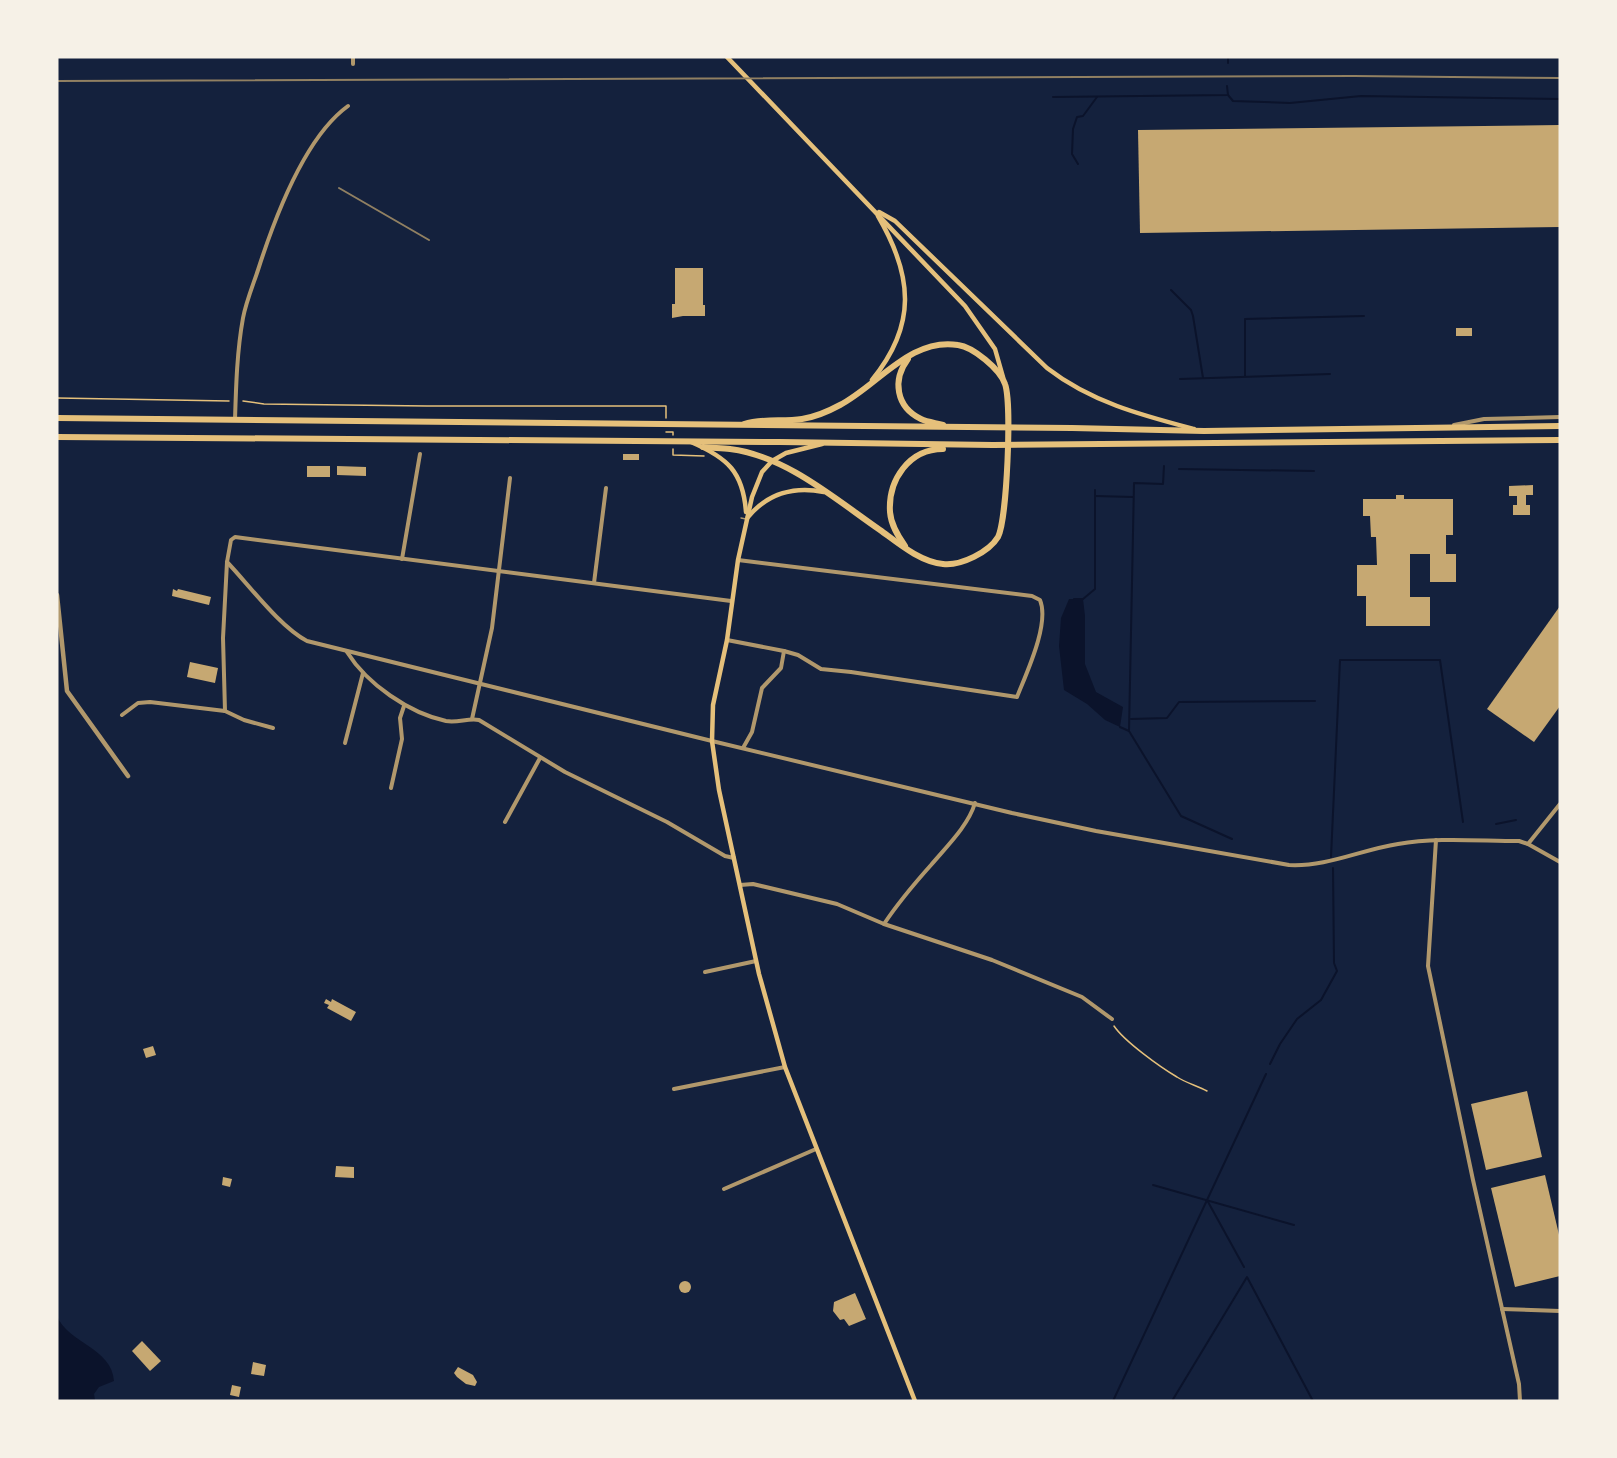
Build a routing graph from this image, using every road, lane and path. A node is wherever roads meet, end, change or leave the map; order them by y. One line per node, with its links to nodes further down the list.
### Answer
1 (353, 57): 3 (street)
2 (727, 57): 5 (main road)
3 (353, 64)
4 (348, 106): 10 (street)
5 (874, 209): 7 (main road); 8 (main road); 19 (main road)
6 (912, 354): 7 (highway); 8 (highway); 18 (highway)
7 (1005, 383): 35 (highway)
8 (868, 384): 15 (highway)
9 (57, 398): 10 (path)
10 (236, 401): 13 (street); 14 (path)
11 (1560, 417): 17 (street)
12 (57, 418): 13 (highway)
13 (235, 420): 14 (highway)
14 (665, 424): 15 (highway); 22 (path)
15 (737, 426): 18 (highway)
16 (1560, 426): 17 (highway)
17 (1444, 427): 19 (highway)
18 (953, 428): 19 (highway)
19 (1204, 431)
20 (57, 437): 22 (highway)
21 (1560, 440): 25 (highway)
22 (673, 442): 23 (highway); 28 (path)
23 (691, 442): 24 (highway); 26 (main road)
24 (828, 443): 25 (highway); 29 (main road)
25 (993, 445): 35 (highway)
26 (703, 447): 29 (highway); 34 (main road)
27 (420, 454): 36 (street)
28 (710, 457)
29 (772, 461): 32 (highway); 34 (main road)
30 (510, 478): 39 (street)
31 (606, 488): 40 (street)
32 (827, 493): 34 (main road); 35 (highway)
33 (741, 518): 34 (lane)
34 (747, 519): 37 (main road)
35 (907, 549)
36 (402, 559): 38 (street); 39 (street)
37 (738, 560): 42 (main road); 45 (street)
38 (227, 562): 44 (street); 49 (street)
39 (500, 572): 40 (street); 47 (street)
40 (594, 583): 42 (street)
41 (57, 595): 57 (street)
42 (731, 601): 43 (main road)
43 (727, 640): 45 (street); 53 (main road)
44 (346, 651): 46 (street); 47 (street)
45 (784, 651): 55 (street)
46 (363, 673): 48 (street); 54 (street)
47 (480, 683): 51 (street); 53 (street)
48 (404, 705): 51 (street); 58 (street)
49 (225, 711): 50 (street); 52 (street)
50 (122, 716)
51 (472, 719): 56 (street)
52 (273, 728)
53 (712, 741): 55 (street); 64 (main road)
54 (345, 743)
55 (743, 748): 59 (street)
56 (540, 758): 61 (street); 64 (street)
57 (128, 776)
58 (391, 788)
59 (977, 803): 62 (street); 67 (street)
60 (1560, 804): 63 (street)
61 (505, 822)
62 (1436, 840): 63 (street); 76 (street)
63 (1528, 844): 65 (street)
64 (734, 858): 66 (main road)
65 (1560, 862)
66 (740, 885): 67 (street); 68 (main road)
67 (884, 924): 70 (street)
68 (756, 961): 69 (street); 71 (main road)
69 (705, 972)
70 (1112, 1019): 73 (path)
71 (785, 1067): 72 (street); 74 (main road)
72 (674, 1089)
73 (1208, 1091)
74 (816, 1149): 75 (street); 78 (main road)
75 (724, 1189)
76 (1502, 1309): 77 (street); 79 (street)
77 (1560, 1311)
78 (915, 1401)
79 (1520, 1401)

